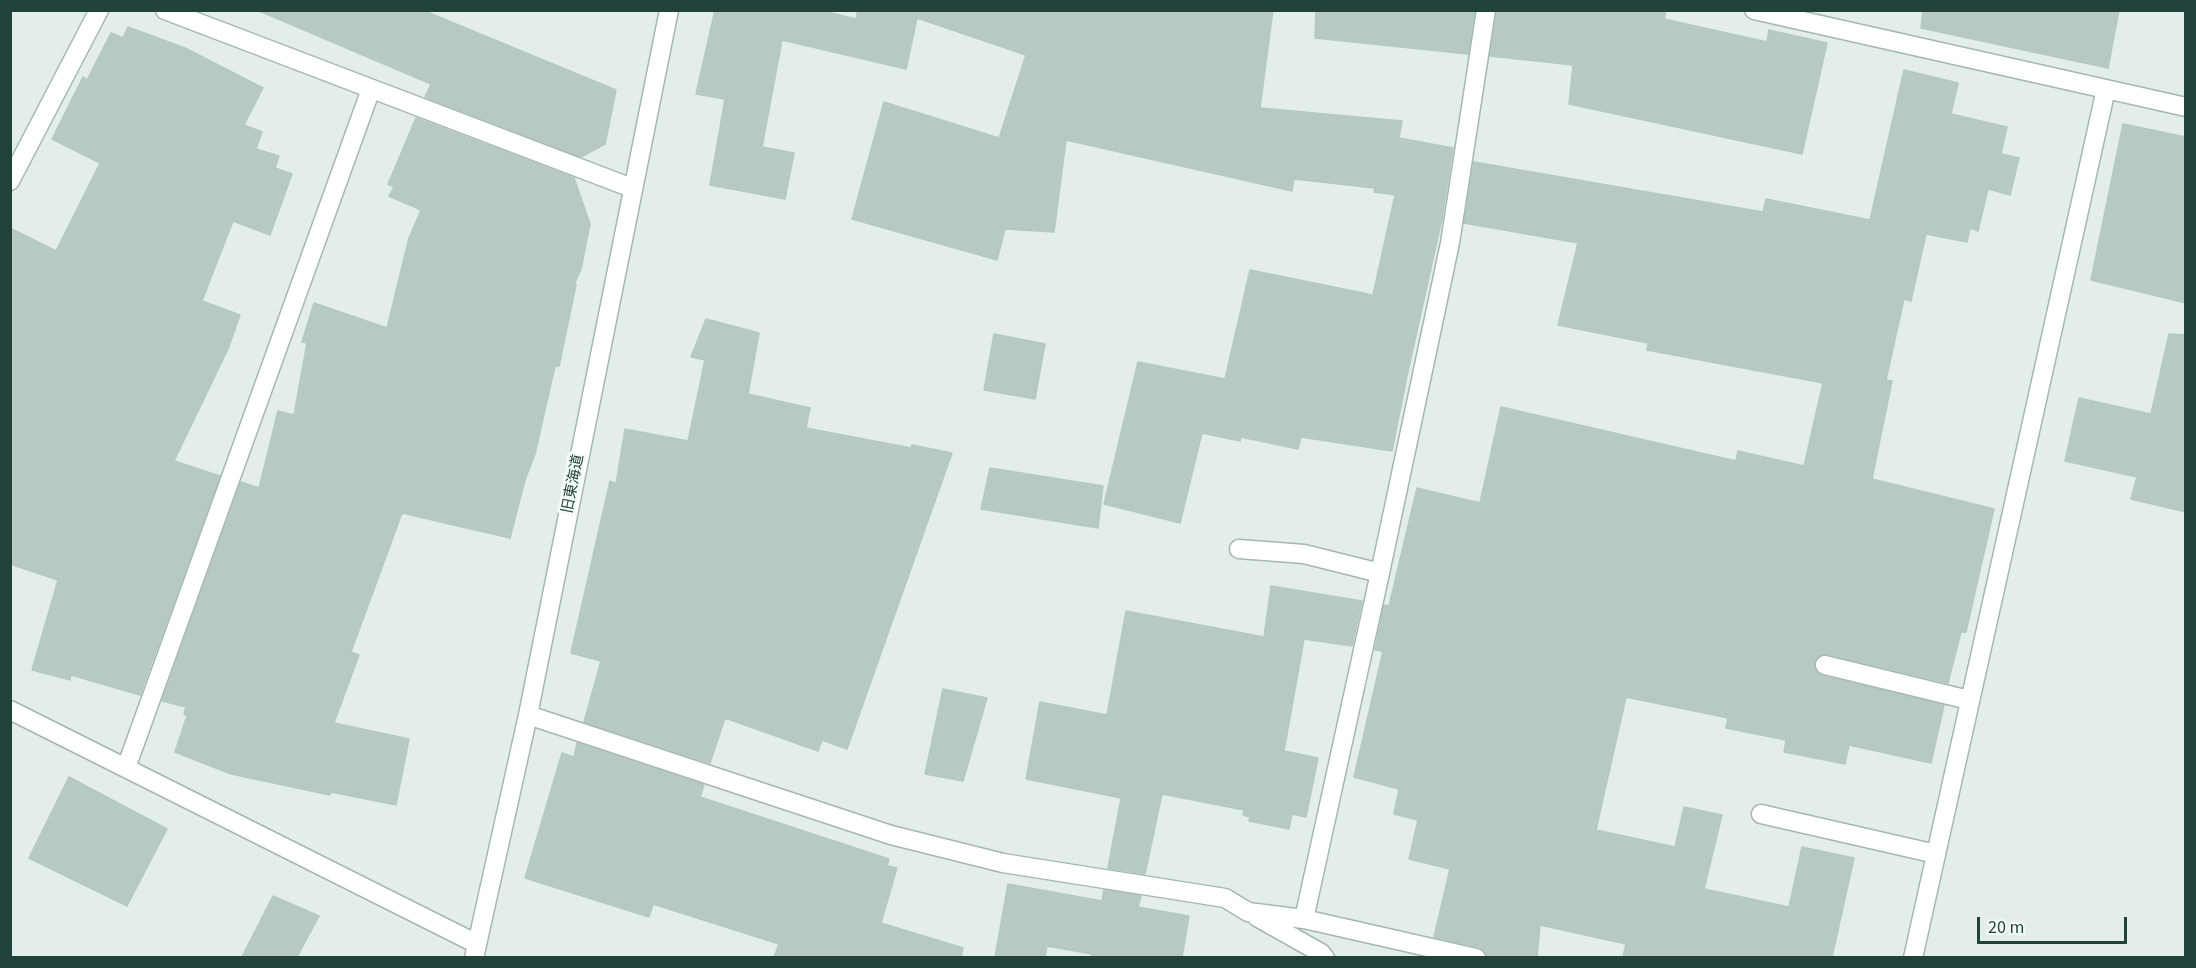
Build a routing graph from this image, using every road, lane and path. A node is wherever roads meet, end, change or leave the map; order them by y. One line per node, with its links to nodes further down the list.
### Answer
1 (99, 10): 9 (street)
2 (165, 10): 6 (street)
3 (669, 10): 10 (street, 旧東海道)
4 (1486, 10): 12 (street)
5 (1754, 10): 7 (street)
6 (371, 89): 10 (street); 17 (street)
7 (2106, 89): 8 (street); 14 (street)
8 (2186, 107)
9 (10, 180)
10 (632, 188): 16 (street, 旧東海道)
11 (1239, 549): 12 (street)
12 (1380, 573): 21 (street)
13 (1825, 665): 14 (street)
14 (1969, 700): 19 (street)
15 (10, 710): 17 (street)
16 (528, 715): 20 (street); 22 (street, 旧東海道)
17 (126, 768): 22 (street)
18 (1761, 814): 19 (street)
19 (1936, 854): 25 (street)
20 (1248, 912): 21 (street); 23 (street)
21 (1304, 919): 24 (street)
22 (475, 951)
23 (1325, 957)
24 (1476, 957)
25 (1913, 957)

